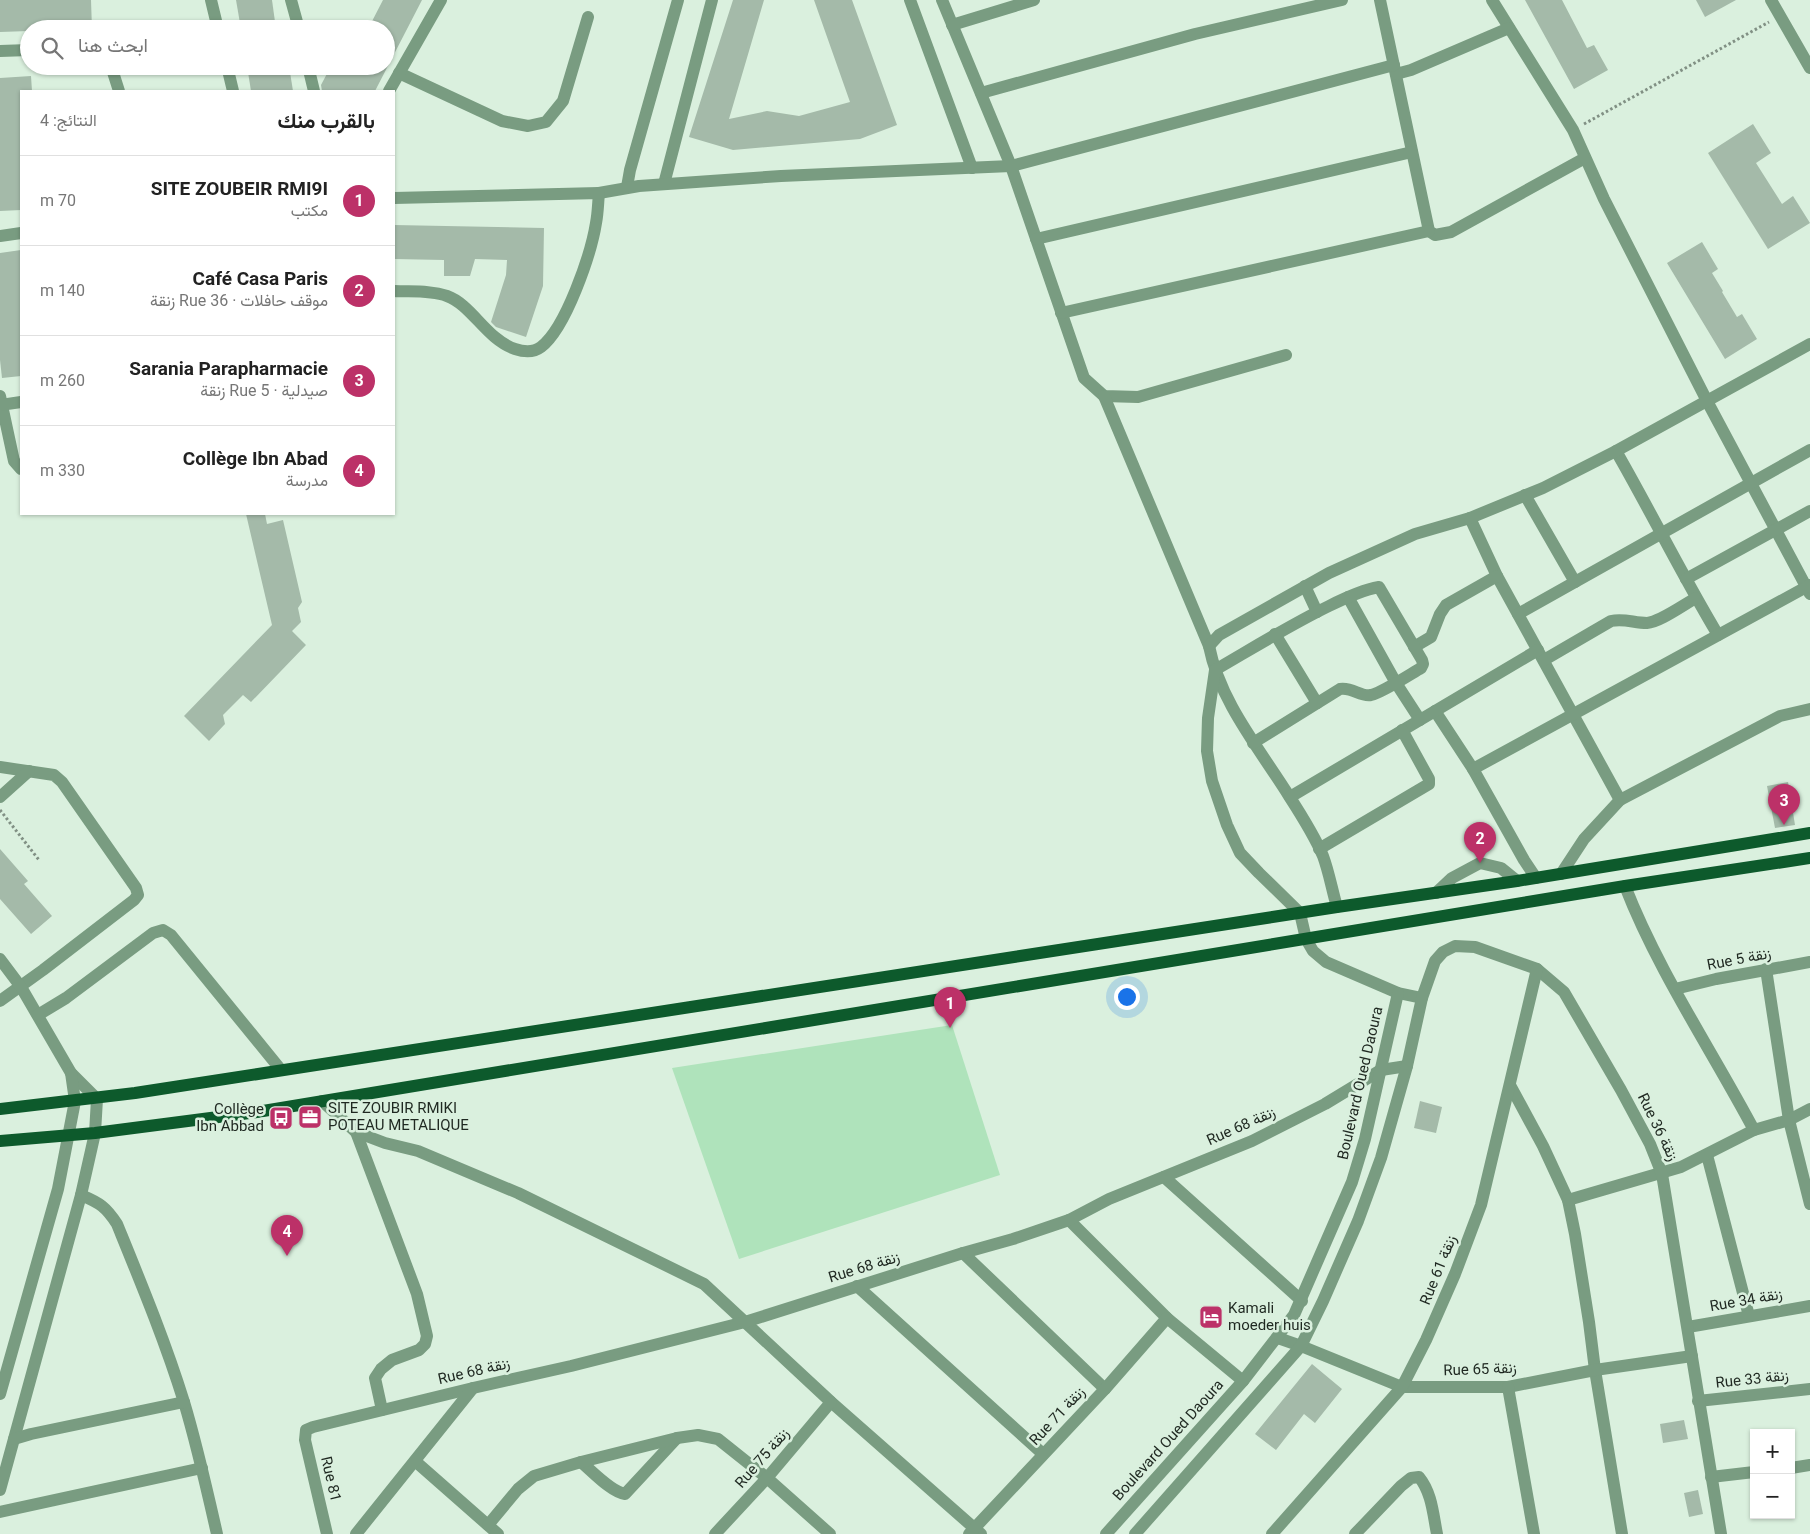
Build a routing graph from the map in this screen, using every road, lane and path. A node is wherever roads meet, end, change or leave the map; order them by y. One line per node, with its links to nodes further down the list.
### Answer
1 (211, 0): 15 (street)
2 (291, 0): 16 (street)
3 (440, 0): 23 (street)
4 (678, 0): 38 (street)
5 (712, 0): 37 (street)
6 (910, 0): 36 (street)
7 (942, 0): 17 (street)
8 (1034, 0): 17 (street)
9 (1342, 0): 31 (street)
10 (1380, 0): 22 (street)
11 (1492, 0): 18 (street)
12 (1771, 0): 13 (street)
13 (1781, 16): 21 (street); 32 (path)
14 (588, 17): 23 (street)
15 (216, 20)
16 (297, 20)
17 (952, 25): 31 (street)
18 (1509, 28): 22 (street); 32 (street)
19 (20, 51): 20 (street)
20 (0, 52)
21 (1810, 68)
22 (1395, 70): 33 (street); 35 (street)
23 (399, 73): 30 (street)
24 (114, 75): 27 (street)
25 (229, 75): 28 (street)
26 (310, 75): 29 (street)
27 (119, 90)
28 (233, 90)
29 (314, 90)
30 (390, 90)
31 (981, 93): 35 (street)
32 (1573, 130): 34 (street)
33 (1412, 152): 41 (street); 44 (street)
34 (1585, 158): 41 (street); 50 (street)
35 (1011, 166): 36 (street); 44 (street)
36 (972, 168): 37 (street)
37 (664, 184): 38 (street)
38 (627, 187): 39 (street)
39 (599, 193): 40 (street); 45 (street)
40 (395, 198)
41 (1429, 231): 46 (street)
42 (20, 233): 43 (street)
43 (0, 236)
44 (1036, 239): 46 (street)
45 (395, 291)
46 (1061, 313): 49 (street)
47 (1810, 344): 50 (street)
48 (1286, 355): 49 (street)
49 (1104, 396): 73 (street)
50 (1707, 401): 54 (street); 56 (street)
51 (0, 402): 52 (street); 55 (street)
52 (20, 402)
53 (1810, 450): 56 (street)
54 (1616, 451): 57 (street); 61 (street)
55 (20, 468)
56 (1751, 482): 60 (street); 61 (street)
57 (1525, 495): 59 (street); 64 (street)
58 (1810, 511): 60 (street)
59 (1470, 518): 62 (street); 65 (street)
60 (1776, 529): 63 (street); 66 (street)
61 (1662, 533): 63 (street); 64 (street)
62 (1497, 576): 70 (street); 74 (street)
63 (1686, 579): 68 (street)
64 (1575, 582): 70 (street)
65 (1305, 586): 69 (street); 73 (street)
66 (1809, 589): 72 (street)
67 (1348, 597): 69 (street); 74 (street); 77 (street)
68 (1696, 598): 72 (street); 75 (street)
69 (1317, 612): 71 (street)
70 (1518, 614): 75 (street)
71 (1275, 634): 76 (street); 78 (street)
72 (1718, 635): 81 (street)
73 (1209, 646): 76 (street)
74 (1414, 646): 77 (street)
75 (1541, 655): 80 (street); 81 (street)
76 (1215, 670): 84 (street); 102 (street)
77 (1396, 683): 78 (street); 82 (street)
78 (1317, 703): 84 (street)
79 (1810, 709): 90 (street)
80 (1435, 712): 82 (street); 86 (street)
81 (1573, 715): 86 (street); 90 (street)
82 (1420, 720): 83 (street)
83 (1402, 730): 88 (street); 93 (street)
84 (1253, 743): 88 (street)
85 (0, 767): 87 (street)
86 (1473, 769): 97 (street)
87 (29, 771): 89 (street); 108 (street)
88 (1290, 796): 93 (street)
89 (0, 797)
90 (1620, 800): 96 (street)
91 (0, 810): 95 (path)
92 (1810, 833): 96 (main road)
93 (1319, 849): 101 (street)
94 (1810, 858): 99 (main road)
95 (39, 860)
96 (1561, 874): 97 (main road)
97 (1536, 878): 98 (main road)
98 (1517, 881): 100 (main road); 100 (street)
99 (1625, 886): 103 (main road); 109 (street)
100 (1436, 892): 101 (main road)
101 (1337, 907): 102 (main road)
102 (1300, 913): 103 (street); 115 (main road)
103 (1306, 938): 110 (street); 121 (main road)
104 (0, 959): 108 (street)
105 (1810, 962): 107 (street, Rue 5 زنقة)
106 (1537, 969): 111 (street, Rue 36 زنقة); 118 (street, Rue 61 زنقة); 131 (street, Rue 36 زنقة)
107 (1766, 970): 109 (street, Rue 5 زنقة); 124 (street)
108 (21, 987): 112 (street); 113 (street)
109 (1676, 989): 125 (street)
110 (1398, 993): 111 (street, Boulevard Oued Daoura); 116 (street, Boulevard Oued Daoura)
111 (1422, 998): 114 (street)
112 (0, 1001)
113 (38, 1015): 115 (street); 117 (street)
114 (1407, 1066): 116 (street, Rue 68 زنقة); 146 (street)
115 (280, 1070): 119 (main road)
116 (1381, 1070): 132 (street, Rue 68 زنقة); 139 (street, Boulevard Oued Daoura)
117 (71, 1073): 119 (street); 120 (street)
118 (1510, 1085): 134 (street); 150 (street, Rue 61 زنقة)
119 (97, 1099): 120 (main road); 127 (street)
120 (75, 1101): 122 (main road); 128 (street)
121 (322, 1101): 126 (street); 127 (main road)
122 (0, 1109)
123 (1810, 1109): 124 (street)
124 (1789, 1120): 125 (street); 135 (street)
125 (1754, 1130): 130 (street)
126 (356, 1132): 143 (street); 159 (street)
127 (95, 1133): 128 (main road); 133 (street)
128 (70, 1135): 129 (main road); 155 (street)
129 (0, 1141)
130 (1707, 1155): 131 (street); 141 (street)
131 (1662, 1174): 134 (street); 144 (street, Rue 36 زنقة)
132 (1164, 1177): 136 (street, Rue 68 زنقة); 139 (street)
133 (81, 1195): 157 (street); 162 (street)
134 (1568, 1200): 148 (street)
135 (1810, 1204)
136 (1069, 1220): 137 (street, Rue 68 زنقة); 142 (street)
137 (963, 1254): 138 (street, Rue 68 زنقة); 153 (street)
138 (857, 1286): 143 (street, Rue 68 زنقة); 163 (street)
139 (1302, 1301): 145 (street, Boulevard Oued Daoura)
140 (1810, 1306): 141 (street, Rue 34 زنقة)
141 (1749, 1316): 144 (street, Rue 34 زنقة)
142 (1168, 1318): 149 (street); 153 (street, Rue 71 زنقة)
143 (745, 1322): 152 (street, Rue 68 زنقة); 158 (street)
144 (1688, 1327): 147 (street, Rue 36 زنقة)
145 (1278, 1338): 146 (street, Rue 65 زنقة); 149 (street, Boulevard Oued Daoura)
146 (1301, 1346): 150 (street, Rue 65 زنقة); 182 (street)
147 (1692, 1356): 148 (street, Rue 65 زنقة); 156 (street, Rue 36 زنقة)
148 (1595, 1370): 151 (street, Rue 65 زنقة); 187 (street)
149 (1243, 1381): 181 (street, Boulevard Oued Daoura)
150 (1402, 1387): 151 (street, Rue 65 زنقة); 183 (street, Rue 61 زنقة)
151 (1508, 1387): 186 (street)
152 (473, 1388): 159 (street, Rue 68 زنقة); 164 (street)
153 (1105, 1389): 163 (street, Rue 71 زنقة)
154 (1810, 1389): 156 (street, Rue 33 زنقة)
155 (0, 1394)
156 (1698, 1400): 170 (street, Rue 36 زنقة)
157 (184, 1402): 162 (street); 167 (street)
158 (831, 1402): 171 (street, Rue 75 زنقة); 175 (street)
159 (382, 1410): 160 (street, Rue 68 زنقة)
160 (306, 1430): 177 (street, Rue 81)
161 (677, 1438): 165 (street); 165 (street); 171 (street)
162 (14, 1439): 172 (street)
163 (1043, 1454): 175 (street, Rue 71 زنقة)
164 (415, 1461): 174 (street); 178 (street)
165 (580, 1462): 174 (street)
166 (1810, 1466): 168 (street)
167 (202, 1468): 173 (street); 176 (street)
168 (1795, 1468)
169 (1750, 1472): 170 (street)
170 (1711, 1477): 188 (street, Rue 36 زنقة)
171 (766, 1478): 179 (street, Rue 75 زنقة); 180 (street)
172 (0, 1490)
173 (0, 1512)
174 (493, 1530)
175 (975, 1532)
176 (218, 1534)
177 (327, 1534)
178 (356, 1534)
179 (716, 1534)
180 (830, 1534)
181 (1106, 1534)
182 (1135, 1534)
183 (1272, 1534)
184 (1355, 1534): 185 (street)
185 (1437, 1534)
186 (1534, 1534)
187 (1622, 1534)
188 (1721, 1534)

